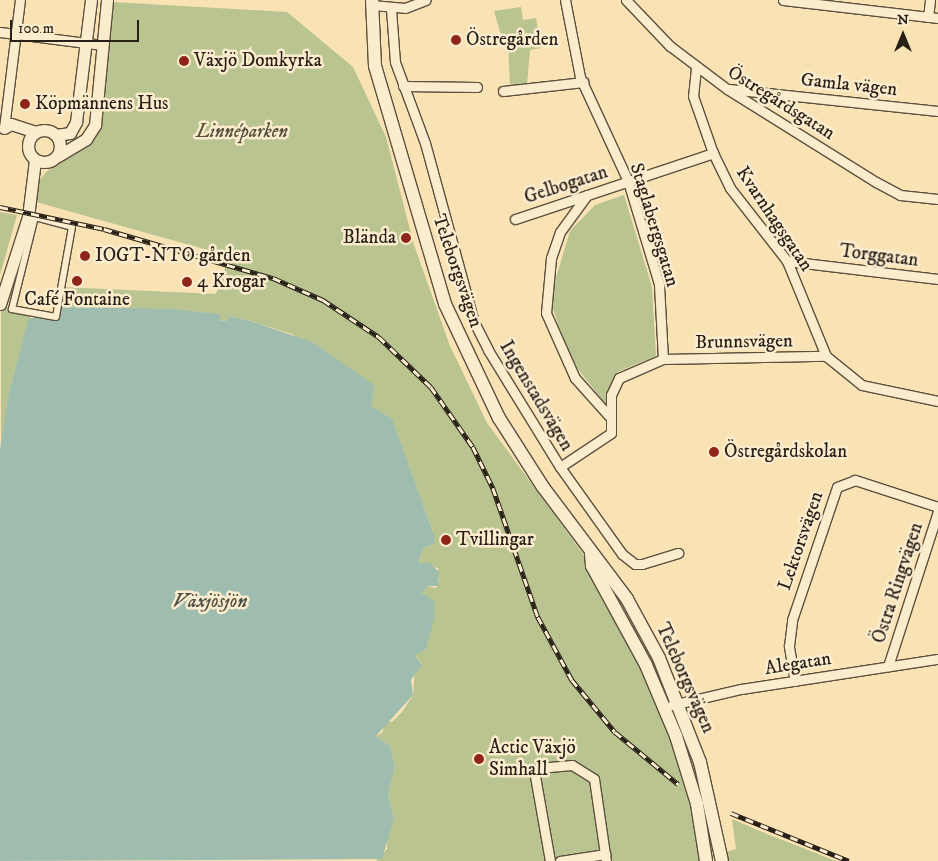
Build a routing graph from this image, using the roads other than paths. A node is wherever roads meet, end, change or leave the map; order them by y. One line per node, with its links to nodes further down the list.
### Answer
1 (20, 0): 13 (street)
2 (91, 0): 14 (street)
3 (107, 0): 15 (street)
4 (426, 0): 10 (street)
5 (565, 0): 17 (street, Staglabergsgatan)
6 (626, 0): 16 (street, Östregårdsgatan)
7 (783, 0): 11 (street)
8 (930, 0): 11 (street)
9 (372, 3): 10 (street); 44 (main road, Teleborgsvägen)
10 (391, 9): 18 (street, Ingenstadsvägen)
11 (933, 18)
12 (0, 32): 13 (street)
13 (16, 34): 14 (street); 23 (street)
14 (84, 42): 15 (street); 25 (street)
15 (102, 45): 27 (street)
16 (696, 68): 20 (street, Östregårdsgatan); 26 (street, Kvarnhagsgatan)
17 (583, 82): 21 (street); 29 (street, Staglabergsgatan)
18 (403, 86): 19 (street); 41 (street, Ingenstadsvägen)
19 (477, 87)
20 (727, 89): 22 (street, Gamla vägen); 31 (street, Östregårdsgatan)
21 (503, 91)
22 (938, 111)
23 (2, 127): 24 (street)
24 (33, 135): 25 (street); 28 (street)
25 (56, 135): 27 (street)
26 (713, 153): 29 (street, Gelbogatan); 33 (street, Kvarnhagsgatan)
27 (58, 156): 28 (street)
28 (35, 160): 35 (street)
29 (628, 181): 30 (street, Gelbogatan); 38 (street, Staglabergsgatan)
30 (587, 195): 32 (street, Gelbogatan); 40 (street)
31 (938, 199)
32 (515, 219)
33 (787, 260): 34 (street, Torggatan); 37 (street, Kvarnhagsgatan)
34 (938, 279)
35 (0, 304)
36 (56, 317): 36 (street)
37 (826, 356): 38 (street, Brunnsvägen); 39 (street, Kvarnhagsgatan)
38 (663, 359): 40 (street)
39 (938, 401)
40 (609, 416): 41 (street)
41 (560, 467): 43 (street, Ingenstadsvägen)
42 (938, 509): 46 (street, Östra Ringvägen); 47 (street, Lektorsvägen)
43 (678, 553)
44 (591, 554): 48 (main road, Teleborgsvägen); 49 (main road, Teleborgsvägen)
45 (938, 659): 46 (street, Alegatan)
46 (888, 666): 47 (street, Alegatan)
47 (795, 681): 48 (street, Alegatan)
48 (680, 702): 49 (street, Alegatan); 54 (main road, Teleborgsvägen)
49 (664, 707): 53 (main road, Teleborgsvägen)
50 (606, 858): 51 (street); 52 (street)
51 (548, 859)
52 (560, 861)
53 (706, 861)
54 (722, 861)

